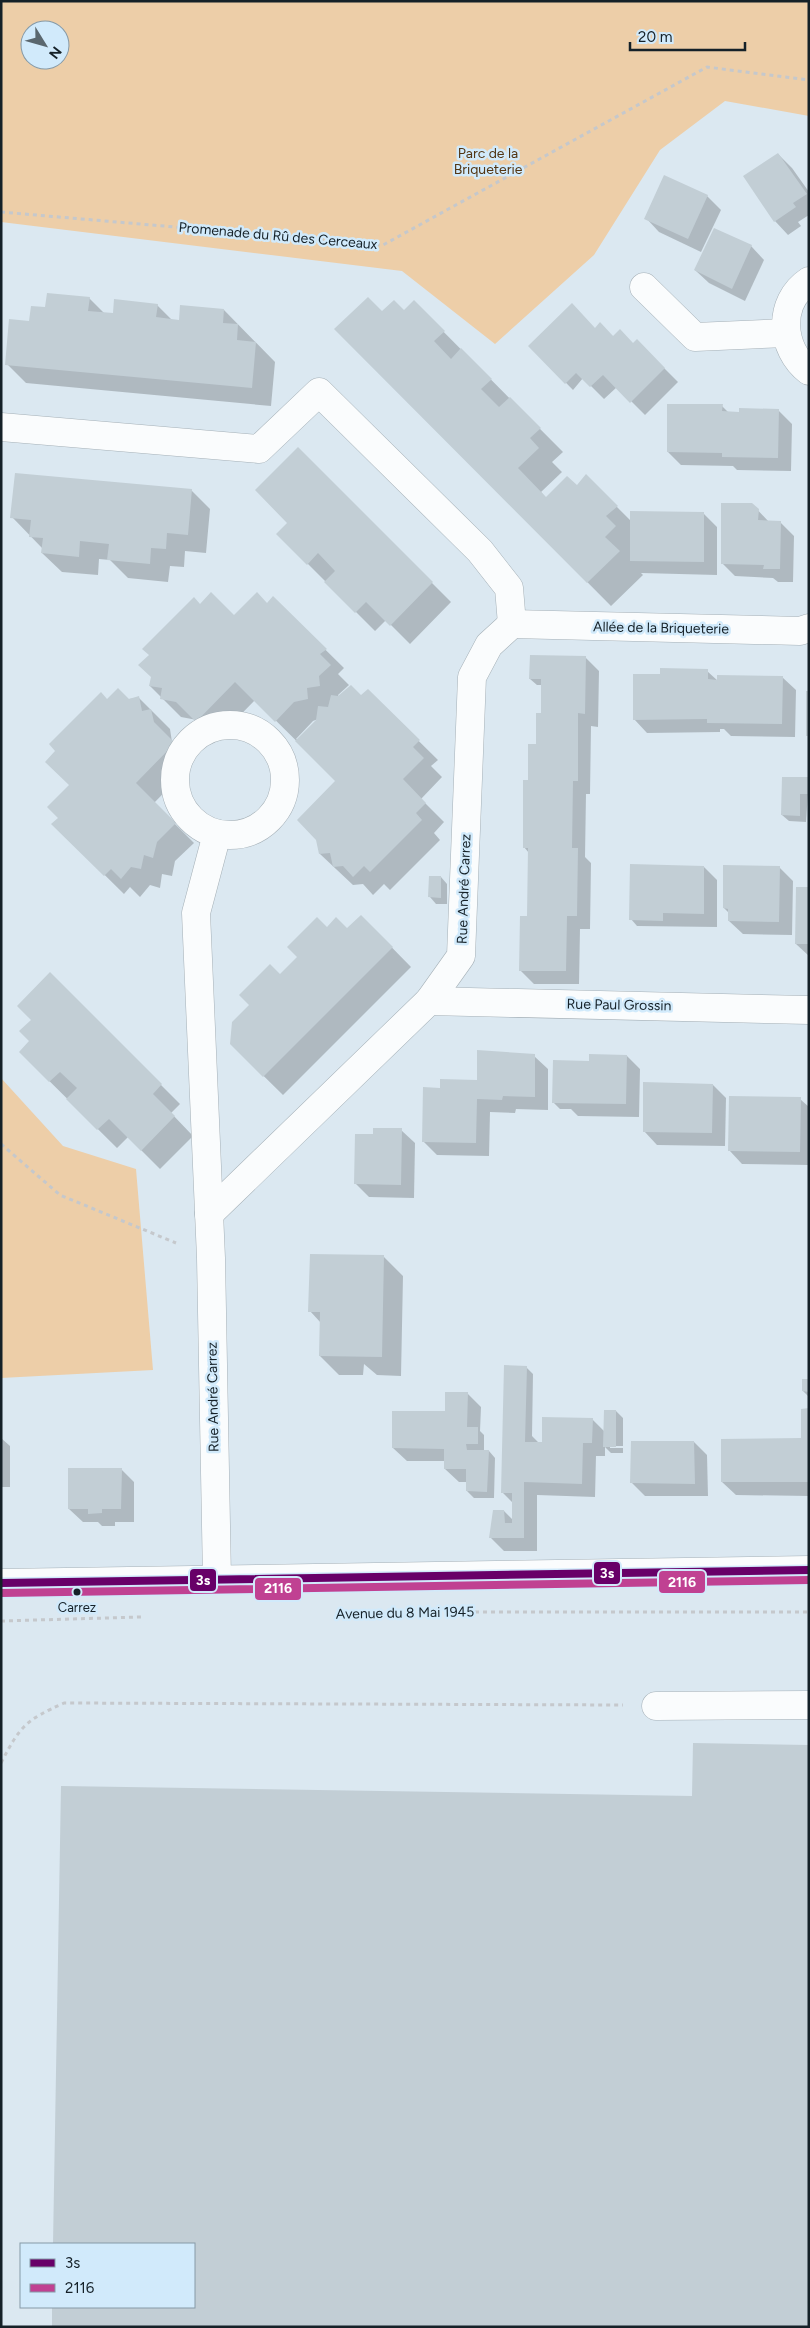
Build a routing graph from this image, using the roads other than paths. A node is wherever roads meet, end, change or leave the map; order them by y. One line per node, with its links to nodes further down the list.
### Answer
1 (809, 281): 3 (street)
2 (644, 287): 3 (street)
3 (786, 333): 4 (street)
4 (809, 371)
5 (1, 427): 6 (street)
6 (512, 624): 7 (street, Allée de la Briqueterie); 9 (street, Rue André Carrez)
7 (809, 628)
8 (218, 834): 11 (street, Rue André Carrez)
9 (428, 1001): 10 (street, Rue Paul Grossin); 11 (street, Rue André Carrez)
10 (809, 1010)
11 (209, 1214): 13 (street, Rue André Carrez)
12 (809, 1570): 13 (street)
13 (217, 1579): 14 (street)
14 (1, 1583)
15 (809, 1705): 16 (street)
16 (656, 1706)

